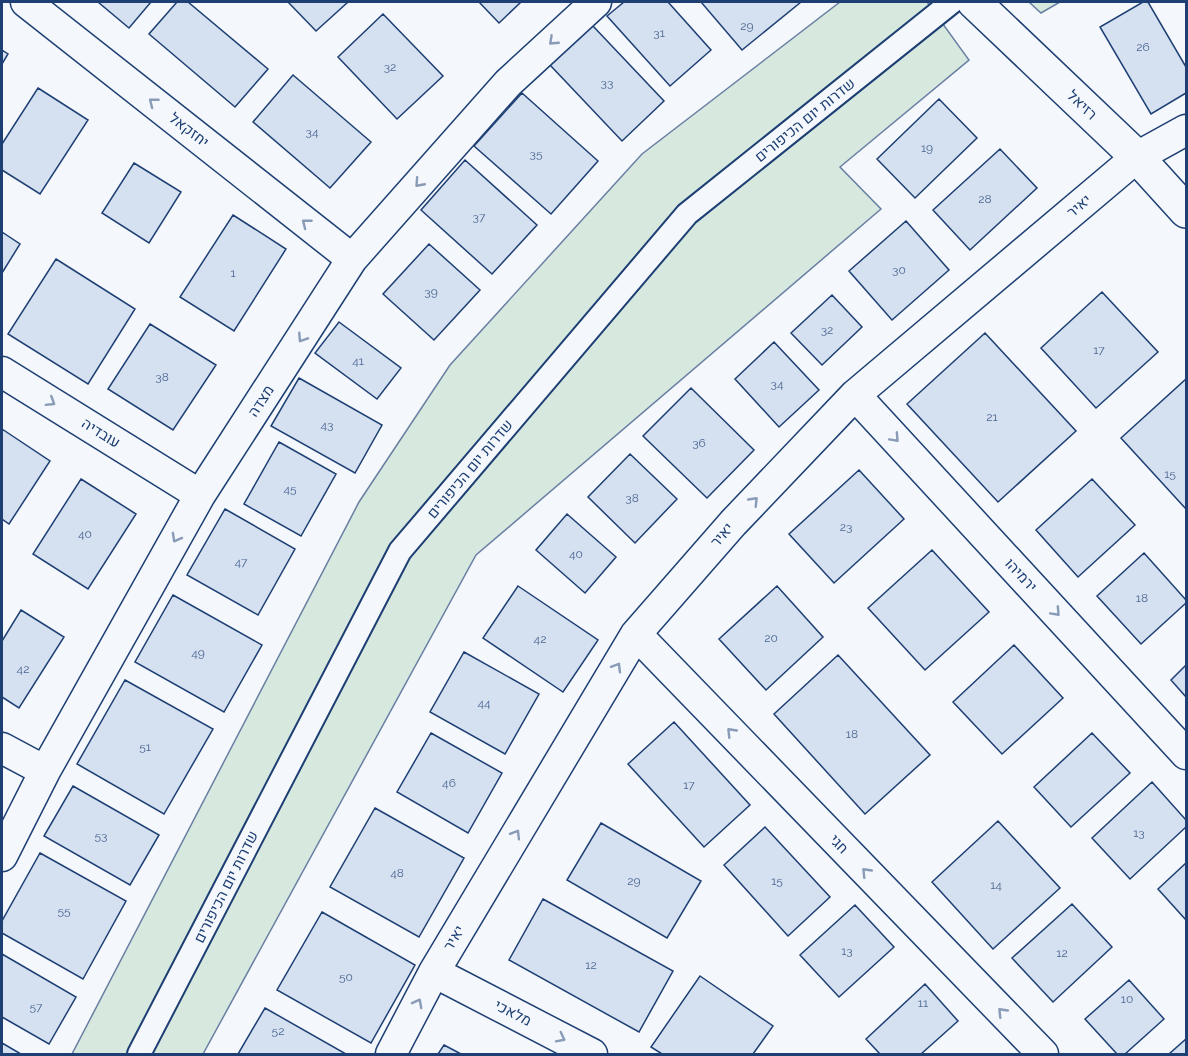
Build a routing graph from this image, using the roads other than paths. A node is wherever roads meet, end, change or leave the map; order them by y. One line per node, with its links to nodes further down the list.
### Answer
1 (26, 2): 8 (street, יחזקאל, one-way to 1)
2 (596, 2): 8 (street, מצדה, one-way to 8)
3 (952, 2): 18 (street, שדרות יום הכיפורים)
4 (974, 2): 6 (street, רזיאל)
5 (1186, 130): 6 (street, יאיר)
6 (1137, 157): 7 (street, רזיאל); 10 (street, יאיר)
7 (1186, 211)
8 (352, 259): 11 (street, מצדה, one-way to 11)
9 (2, 372): 11 (street, עובדיה, one-way to 11)
10 (855, 395): 12 (street, יאיר, one-way to 10); 14 (street, ירמיהו, one-way to 14)
11 (200, 495): 15 (street, מצדה, one-way to 15)
12 (636, 634): 17 (street, יאיר, one-way to 12); 21 (street, חגי, one-way to 12)
13 (2, 747): 15 (street)
14 (1186, 754)
15 (45, 771): 16 (street, מצדה)
16 (2, 856)
17 (434, 972): 19 (street, יאיר, one-way to 17); 20 (street, מלאכי, one-way to 20)
18 (139, 1054)
19 (391, 1054)
20 (592, 1054)
21 (1042, 1054)

